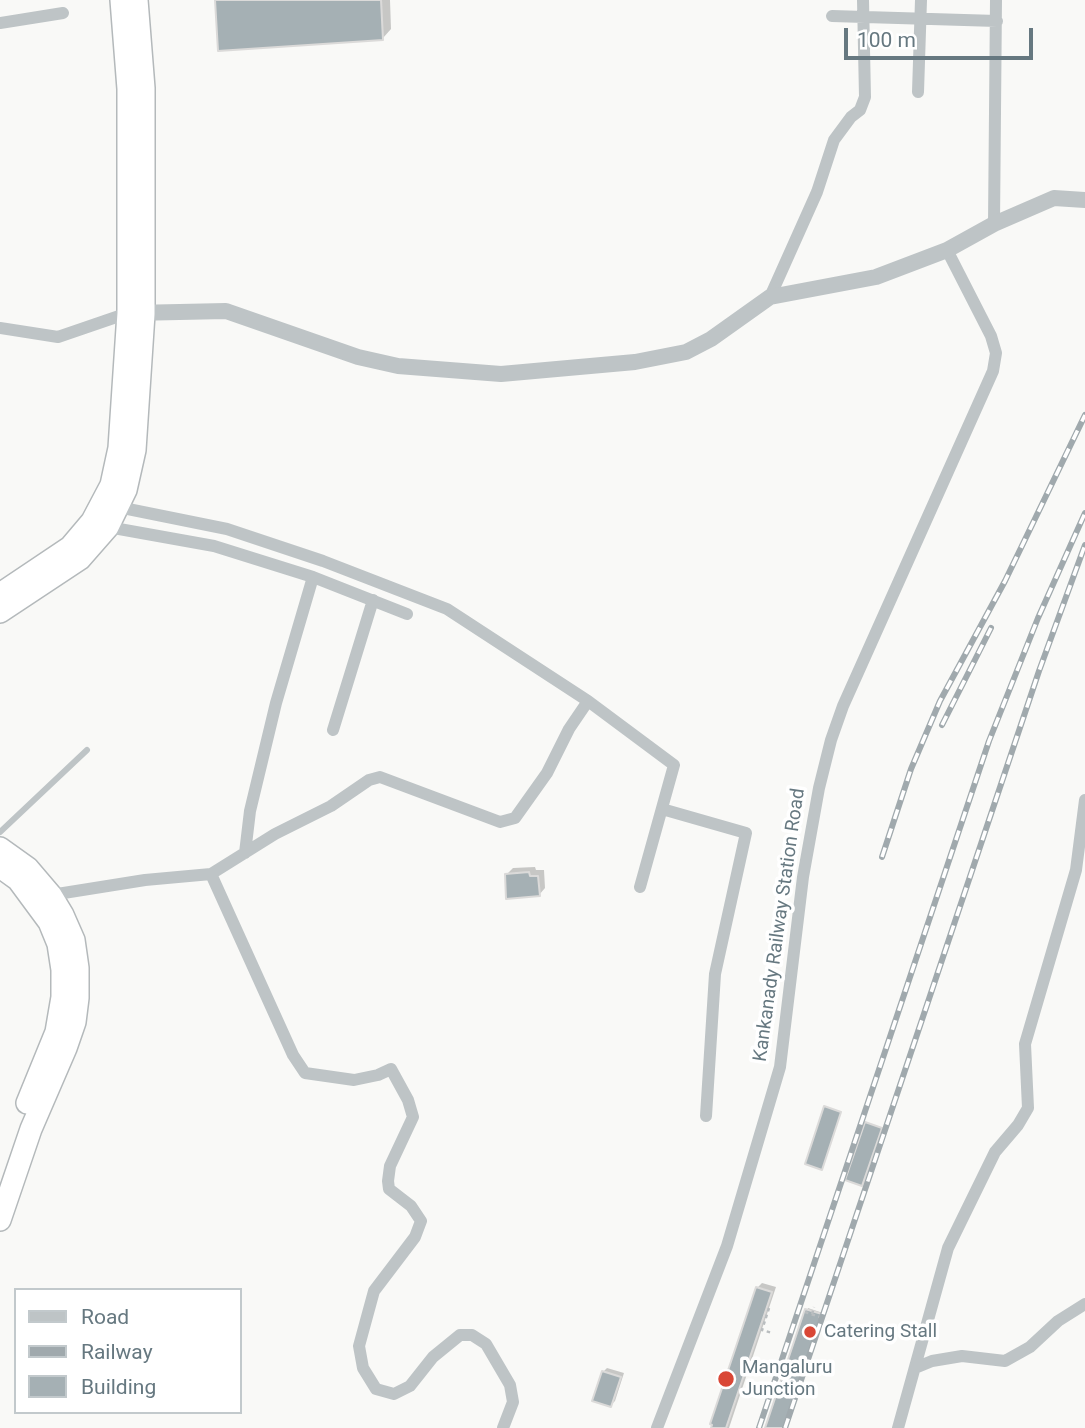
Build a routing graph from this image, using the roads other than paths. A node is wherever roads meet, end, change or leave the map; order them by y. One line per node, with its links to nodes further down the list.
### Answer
1 (121, 0): 17 (highway)
2 (137, 0): 17 (highway)
3 (863, 0): 8 (street)
4 (921, 0): 9 (street)
5 (996, 0): 10 (street)
6 (63, 13): 11 (street)
7 (832, 16): 8 (street)
8 (863, 16): 9 (street); 16 (street)
9 (922, 18): 10 (street); 12 (street)
10 (997, 21): 14 (street)
11 (0, 23)
12 (918, 92)
13 (1085, 200): 14 (street)
14 (994, 224): 15 (street)
15 (947, 250): 16 (street); 43 (street, Kankanady Railway Station Road)
16 (770, 297): 17 (street)
17 (136, 313): 18 (street); 19 (highway); 22 (highway)
18 (0, 328)
19 (118, 507): 20 (highway); 26 (street)
20 (108, 527): 21 (street); 24 (highway)
21 (313, 577): 23 (street); 33 (street)
22 (0, 593)
23 (373, 600): 25 (street); 27 (street)
24 (0, 612)
25 (407, 614)
26 (588, 701): 30 (street); 33 (street)
27 (333, 730)
28 (87, 750): 31 (lane)
29 (1085, 800): 42 (street)
30 (662, 809): 36 (street); 38 (street)
31 (0, 832)
32 (0, 848): 37 (highway)
33 (245, 853): 35 (street)
34 (0, 867): 39 (highway)
35 (211, 874): 37 (street); 44 (street)
36 (640, 887)
37 (51, 895): 40 (highway)
38 (706, 1116)
39 (0, 1172)
40 (0, 1220)
41 (1085, 1304): 42 (street)
42 (915, 1368): 45 (street)
43 (659, 1426)
44 (503, 1428)
45 (898, 1428)

